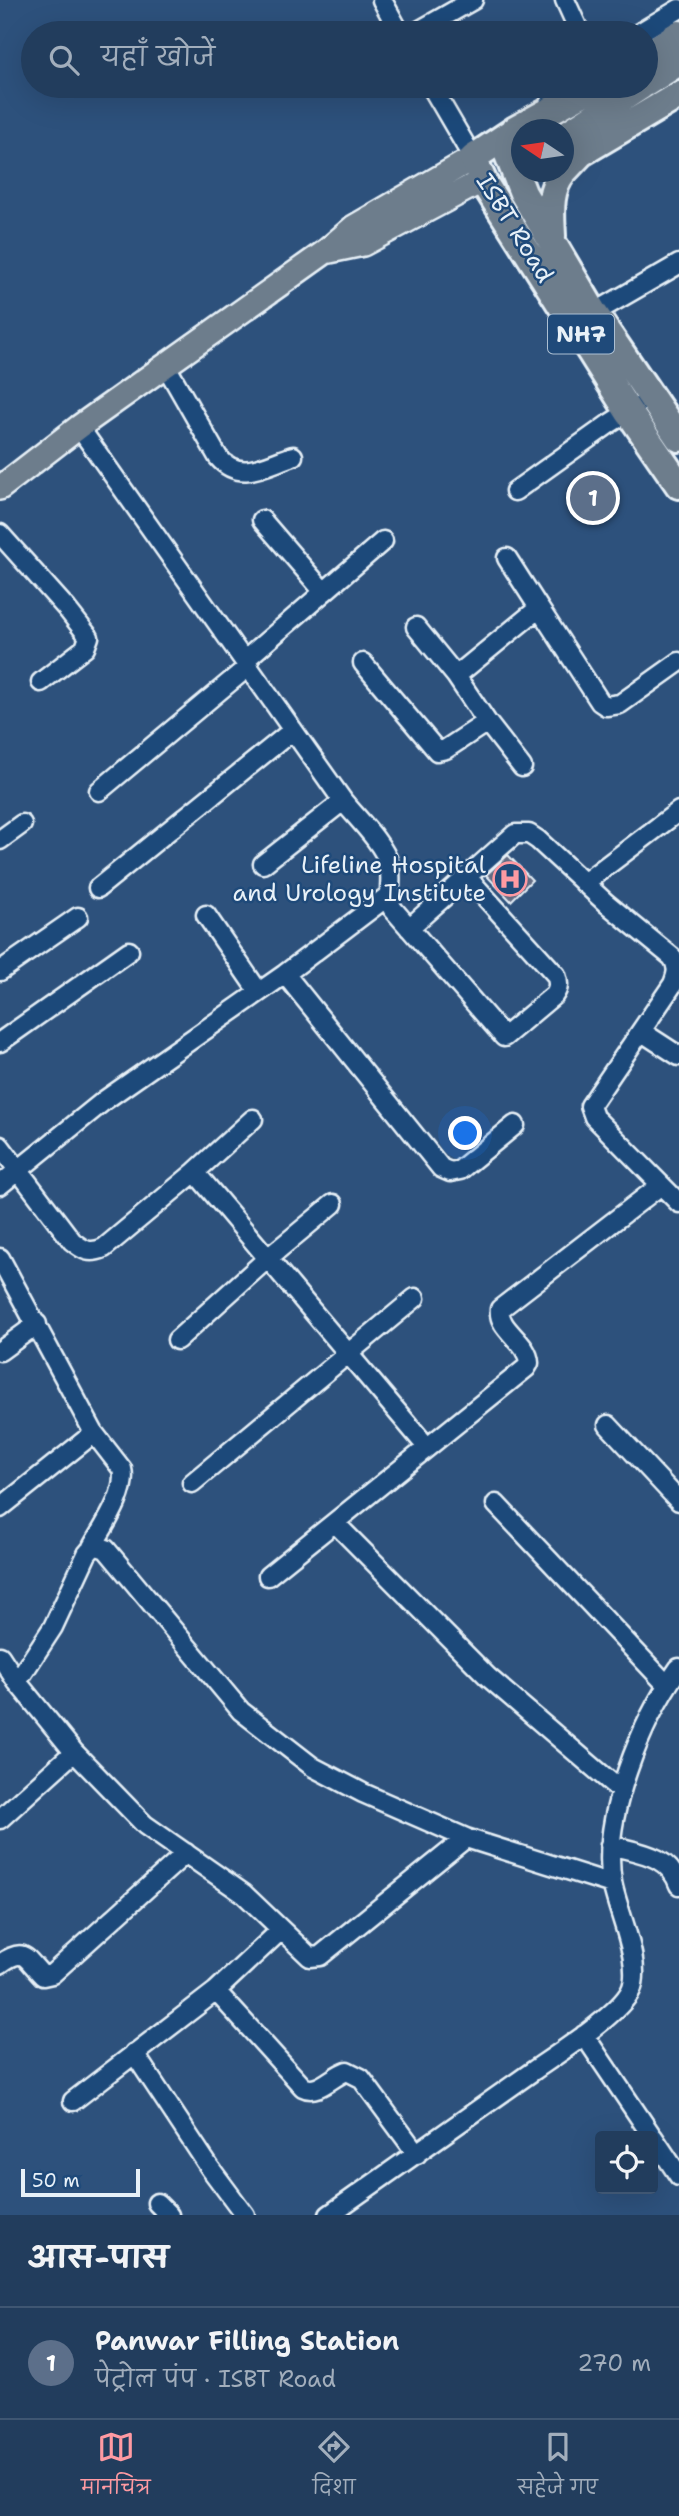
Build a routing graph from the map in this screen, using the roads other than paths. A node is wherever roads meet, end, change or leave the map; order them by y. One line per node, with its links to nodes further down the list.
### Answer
1 (382, 0): 5 (street)
2 (473, 0): 6 (street)
3 (565, 0): 7 (street)
4 (679, 9): 8 (street)
5 (393, 21)
6 (436, 21)
7 (575, 21)
8 (658, 22)
9 (679, 34): 10 (highway)
10 (658, 47)
11 (679, 62): 12 (highway)
12 (658, 75)
13 (679, 95): 23 (highway)
14 (438, 98): 22 (street)
15 (552, 98): 18 (street)
16 (585, 98): 18 (highway, ISBT Road)
17 (595, 98): 19 (highway)
18 (544, 114): 20 (highway, ISBT Road)
19 (574, 124)
20 (502, 139): 21 (highway, NH7); 22 (highway, ISBT Road)
21 (511, 156)
22 (473, 158): 27 (highway, ISBT Road / NH7); 29 (main road)
23 (574, 160)
24 (511, 170): 27 (highway)
25 (520, 182): 28 (highway, NH7)
26 (556, 182): 28 (highway)
27 (484, 183): 29 (main road); 34 (highway, ISBT Road / NH7)
28 (552, 243): 31 (highway, NH7)
29 (325, 252): 32 (main road)
30 (679, 264): 31 (street)
31 (594, 313): 33 (highway, NH7)
32 (166, 366): 35 (main road); 37 (street)
33 (653, 399): 34 (street); 36 (highway, NH7)
34 (628, 411): 38 (highway, ISBT Road / NH7); 40 (street)
35 (79, 427): 39 (main road); 49 (street)
36 (679, 438)
37 (293, 456)
38 (679, 485)
39 (0, 488)
40 (515, 491)
41 (262, 520): 45 (street)
42 (0, 534): 52 (street)
43 (383, 541): 45 (street)
44 (507, 558): 46 (street)
45 (324, 592): 49 (street)
46 (539, 608): 48 (street); 51 (street)
47 (416, 627): 51 (street)
48 (679, 662)
49 (247, 663): 54 (street); 56 (street)
50 (363, 663): 53 (street)
51 (456, 676): 53 (street)
52 (41, 682)
53 (487, 722): 55 (street)
54 (293, 730): 57 (street); 64 (street)
55 (522, 767)
56 (99, 791)
57 (343, 800): 61 (street); 65 (street)
58 (679, 811): 63 (street)
59 (22, 824): 60 (street)
60 (0, 840)
61 (263, 864)
62 (466, 876): 63 (street); 68 (street); 68 (street)
63 (584, 883): 73 (street)
64 (98, 888)
65 (388, 896): 68 (street); 71 (street)
66 (206, 915): 72 (street)
67 (78, 917): 70 (street)
68 (409, 928)
69 (129, 951): 74 (street)
70 (0, 971)
71 (285, 974): 72 (street); 77 (street)
72 (258, 991): 79 (street)
73 (642, 1032): 75 (street); 82 (street)
74 (0, 1042)
75 (679, 1056)
76 (253, 1119): 80 (street)
77 (515, 1125)
78 (0, 1146): 79 (street)
79 (17, 1170): 80 (street); 81 (street)
80 (195, 1172): 86 (street)
81 (0, 1185)
82 (661, 1185): 83 (street); 94 (street)
83 (679, 1203)
84 (333, 1204): 86 (street)
85 (0, 1258): 88 (street)
86 (268, 1258): 89 (street); 91 (street)
87 (415, 1298): 91 (street)
88 (37, 1324): 90 (street); 93 (street)
89 (177, 1340)
90 (0, 1351)
91 (348, 1354): 94 (street); 95 (street)
92 (608, 1425): 96 (street)
93 (94, 1433): 98 (street); 100 (street)
94 (427, 1447): 99 (street)
95 (192, 1483)
96 (679, 1501)
97 (496, 1504): 105 (street)
98 (0, 1508)
99 (335, 1524): 101 (street); 107 (street)
100 (92, 1547): 104 (street); 109 (street)
101 (268, 1576)
102 (0, 1656): 104 (street)
103 (679, 1668): 105 (street)
104 (17, 1682): 106 (street)
105 (667, 1685): 107 (street)
106 (74, 1752): 108 (street); 111 (street)
107 (621, 1791): 110 (street)
108 (0, 1819)
109 (466, 1838): 112 (street); 114 (street)
110 (610, 1845): 112 (street); 113 (street)
111 (186, 1853): 114 (street); 115 (street)
112 (612, 1884): 117 (street)
113 (679, 1885)
114 (281, 1930): 116 (street)
115 (0, 1964)
116 (216, 1991): 118 (street); 122 (street)
117 (584, 2035): 120 (street); 122 (street)
118 (134, 2053): 119 (street); 124 (street)
119 (72, 2101)
120 (649, 2131)
121 (658, 2144): 123 (street)
122 (417, 2154): 125 (street)
123 (679, 2176)
124 (245, 2215)
125 (329, 2215)

